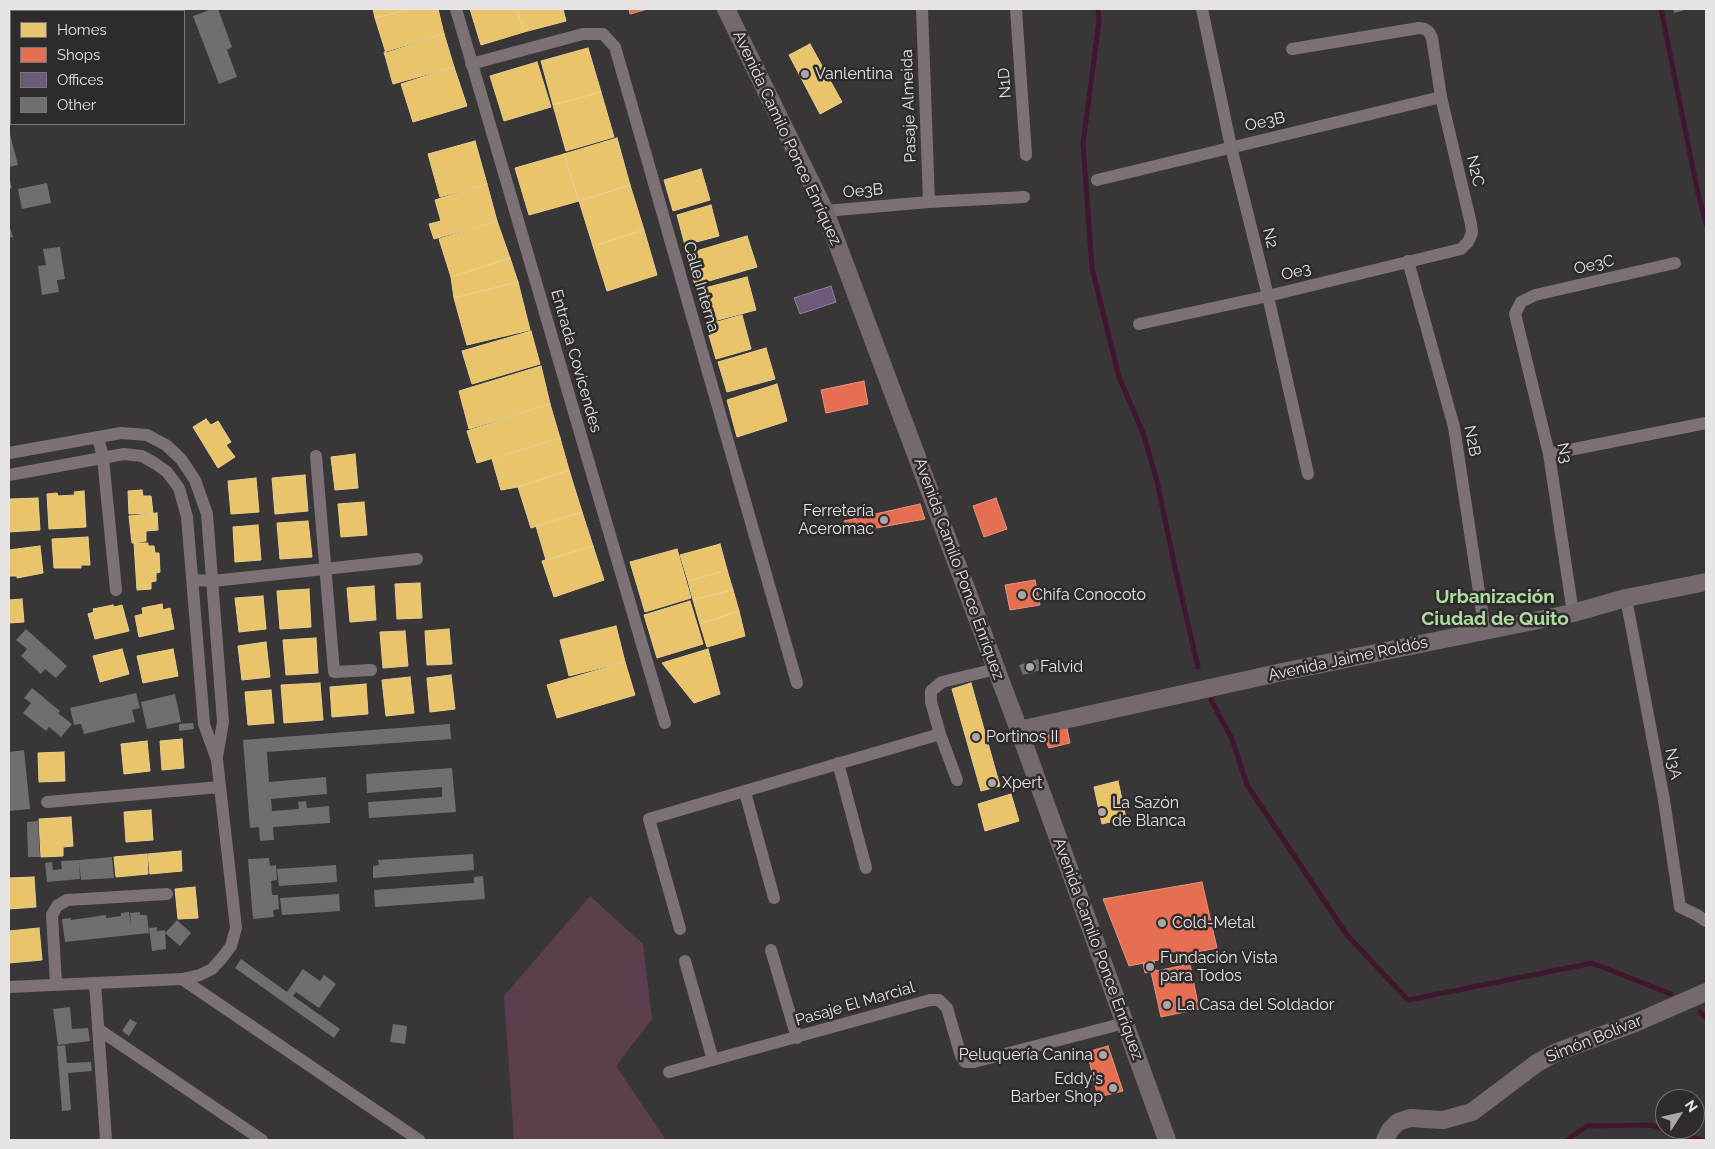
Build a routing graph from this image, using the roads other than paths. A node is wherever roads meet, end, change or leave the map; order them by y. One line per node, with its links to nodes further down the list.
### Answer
1 (456, 9): 7 (street, Entrada Covicendes)
2 (726, 9): 14 (main road, Avenida Camilo Ponce Enríquez)
3 (922, 9): 13 (street, Pasaje Almeida)
4 (1016, 9): 10 (street, N1D)
5 (1202, 9): 9 (street, N2)
6 (1292, 50): 8 (street, N2C)
7 (471, 64): 42 (street, Calle Interna); 43 (street, Entrada Covicendes)
8 (1441, 98): 9 (street, Oe3B); 15 (street, N2C)
9 (1231, 147): 11 (street, Oe3B); 18 (street, N2)
10 (1026, 155)
11 (1097, 180)
12 (1024, 197): 13 (street, Oe3B)
13 (929, 202): 14 (street, Oe3B)
14 (825, 211): 40 (main road, Avenida Camilo Ponce Enríquez)
15 (1461, 249): 16 (street, Oe3)
16 (1408, 261): 18 (street, Oe3); 37 (street, N2B)
17 (1675, 263): 19 (street, Oe3C)
18 (1268, 296): 20 (street, Oe3); 27 (street, N2)
19 (1521, 302): 24 (street, N3)
20 (1139, 324)
21 (1706, 423): 24 (street)
22 (98, 437): 23 (street); 26 (street); 32 (street)
23 (9, 452)
24 (1549, 454): 36 (street, N3)
25 (316, 456): 30 (street)
26 (103, 458): 28 (street); 31 (street); 34 (street)
27 (1308, 474)
28 (9, 475)
29 (417, 559): 30 (street)
30 (326, 568): 32 (street); 41 (street)
31 (193, 580): 32 (street); 38 (street)
32 (213, 581): 39 (street)
33 (1706, 582): 35 (main road, Avenida Jaime Roldós)
34 (116, 590)
35 (1626, 598): 36 (main road, Avenida Jaime Roldós); 55 (street, N3A)
36 (1573, 613): 37 (main road, Avenida Jaime Roldós)
37 (1485, 631): 44 (main road, Avenida Jaime Roldós)
38 (197, 633): 39 (street); 46 (street)
39 (216, 633): 46 (street)
40 (996, 669): 44 (main road, Avenida Camilo Ponce Enríquez); 45 (street)
41 (372, 670)
42 (797, 683)
43 (665, 723)
44 (1019, 730): 64 (main road, Avenida Camilo Ponce Enríquez)
45 (940, 734): 47 (street); 48 (street)
46 (217, 760): 49 (street)
47 (838, 763): 50 (street); 52 (street)
48 (957, 780)
49 (220, 787): 51 (street); 59 (street)
50 (745, 792): 54 (street); 56 (street)
51 (47, 802)
52 (866, 868)
53 (166, 894): 61 (street)
54 (774, 898)
55 (1706, 921)
56 (680, 929)
57 (771, 950): 66 (street)
58 (685, 961): 67 (street)
59 (182, 978): 60 (street); 71 (street)
60 (95, 983): 61 (street); 65 (street)
61 (56, 984): 62 (street)
62 (9, 987)
63 (1706, 992): 73 (main road, Simón Bolívar)
64 (1125, 1023): 66 (street, Pasaje El Marcial); 72 (main road, Avenida Camilo Ponce Enríquez)
65 (98, 1029): 69 (street); 70 (street)
66 (797, 1038): 67 (street, Pasaje El Marcial)
67 (713, 1060): 68 (street, Pasaje El Marcial)
68 (669, 1072)
69 (106, 1140)
70 (262, 1140)
71 (419, 1140)
72 (1167, 1140)
73 (1385, 1140)

